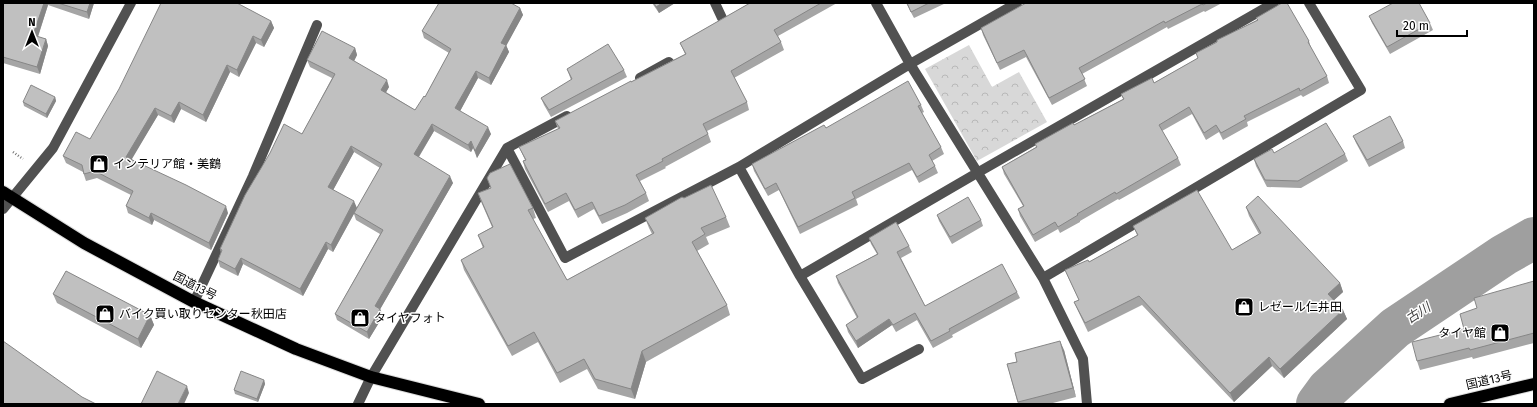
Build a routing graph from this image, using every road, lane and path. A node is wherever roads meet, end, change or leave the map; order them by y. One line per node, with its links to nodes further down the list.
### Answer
1 (131, 3): 16 (street)
2 (715, 3): 7 (street)
3 (876, 3): 10 (street)
4 (1017, 3): 10 (street)
5 (1274, 3): 15 (street)
6 (1309, 3): 19 (street)
7 (722, 18)
8 (317, 25): 20 (street)
9 (669, 62): 11 (street)
10 (910, 64): 14 (street); 15 (street)
11 (634, 81)
12 (578, 111): 13 (street)
13 (507, 148): 14 (street); 22 (street)
14 (740, 167): 18 (street)
15 (977, 173): 18 (street); 19 (street)
16 (7, 195): 17 (street); 20 (highway, 国道13号)
17 (3, 208)
18 (800, 276): 21 (street)
19 (1043, 278): 26 (street)
20 (194, 302): 22 (highway, 国道13号)
21 (919, 349)
22 (371, 377): 24 (street); 25 (highway, 国道13号)
23 (1534, 384): 27 (highway, 国道13号)
24 (358, 404)
25 (479, 404)
26 (1087, 404)
27 (1450, 404)

